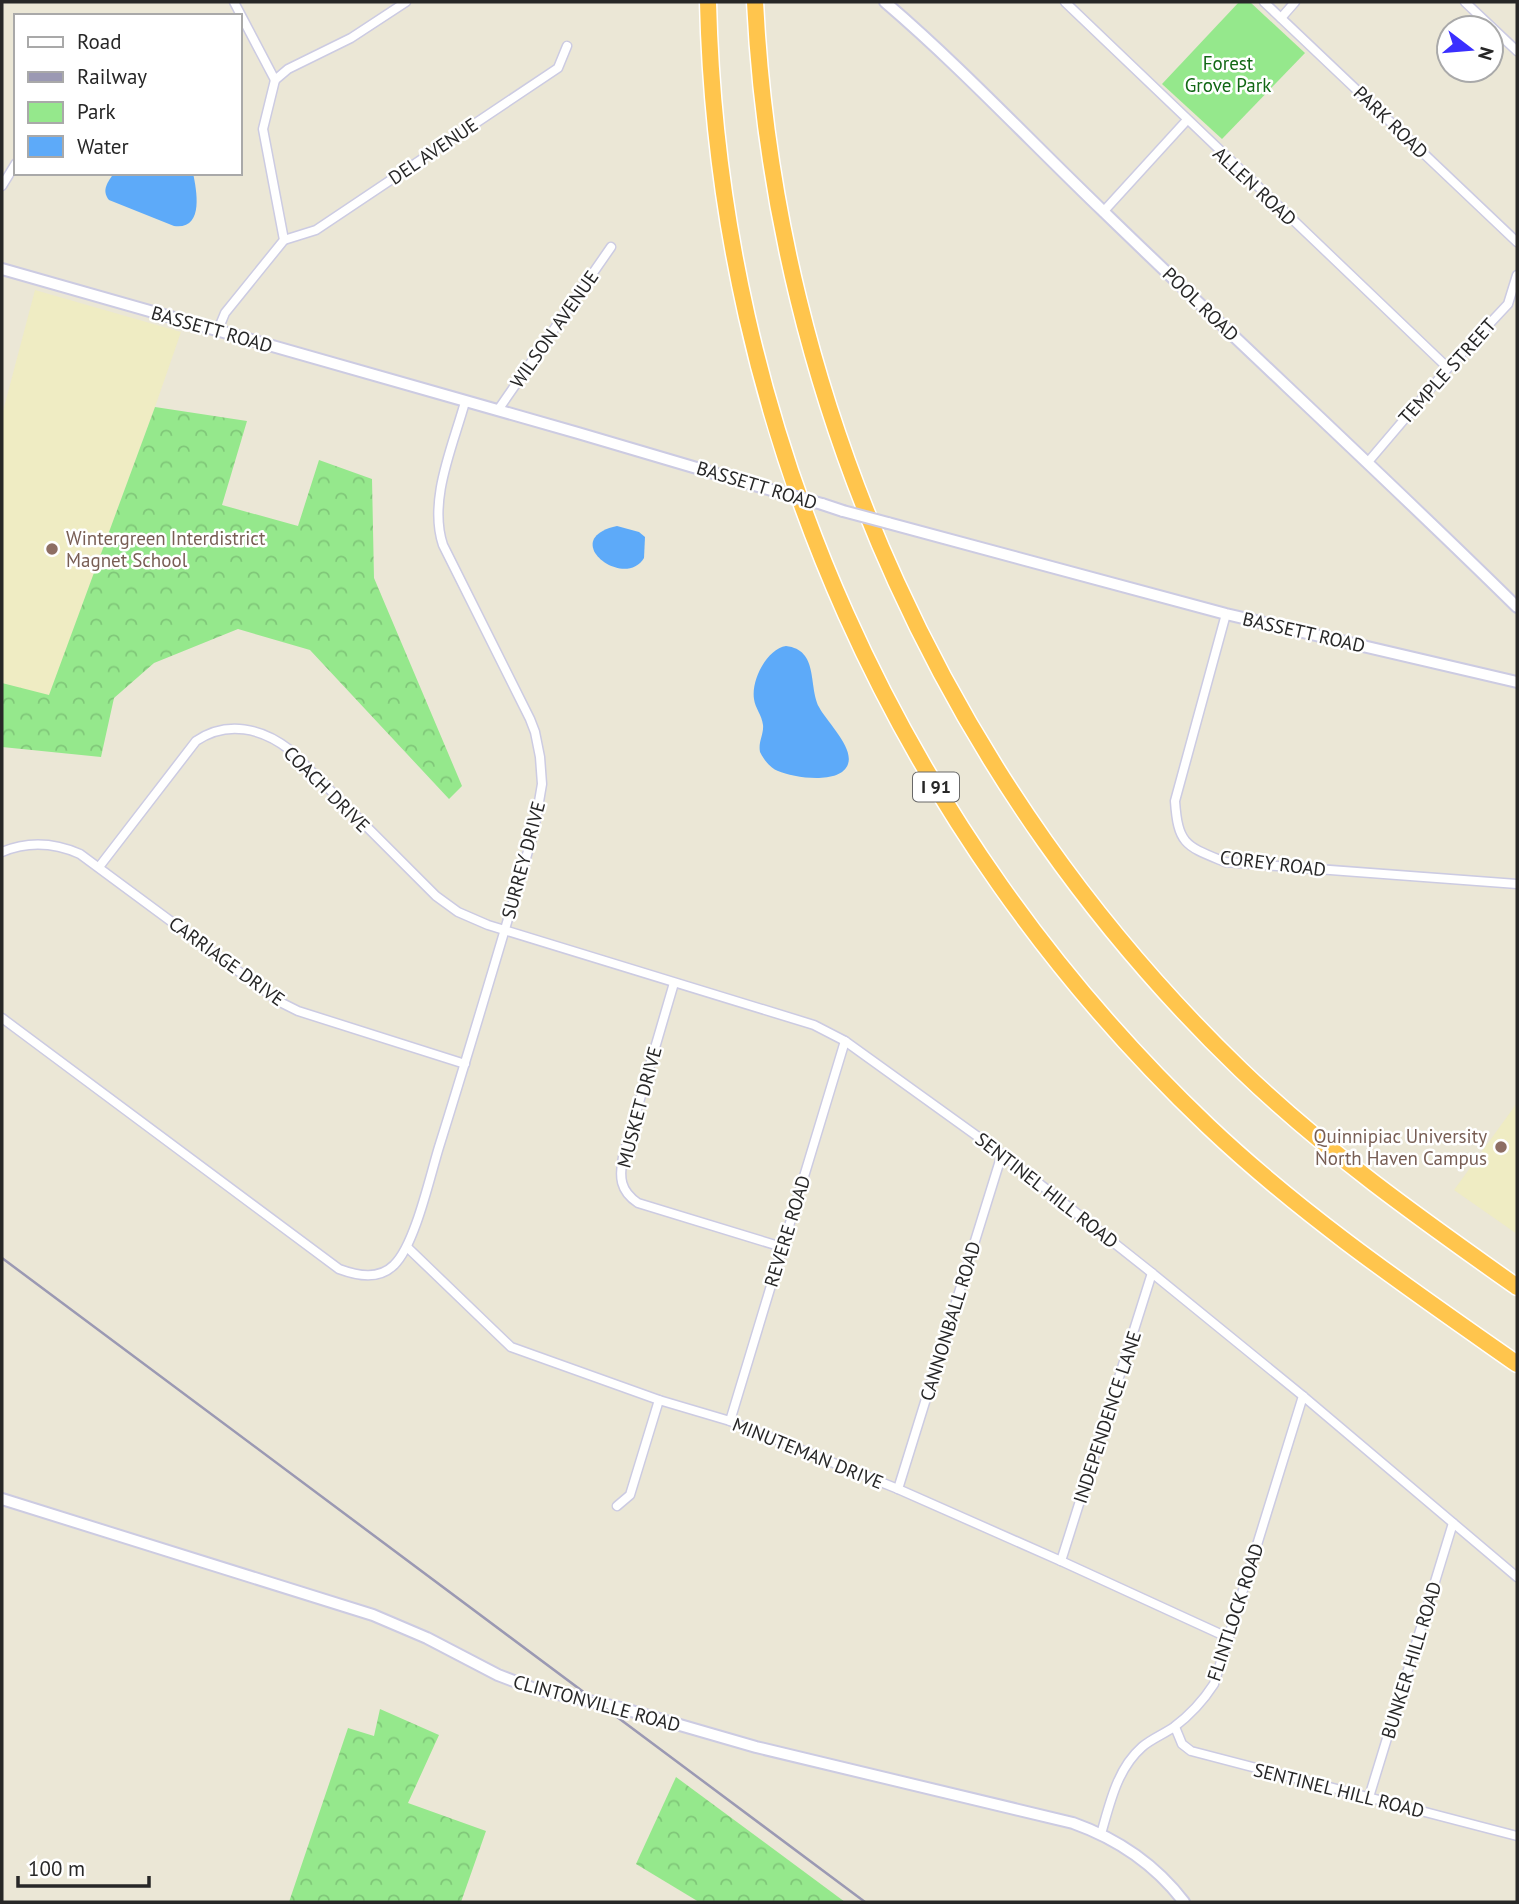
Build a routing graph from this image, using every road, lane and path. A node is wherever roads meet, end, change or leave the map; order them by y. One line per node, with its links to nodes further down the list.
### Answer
1 (406, 2): 13 (street)
2 (708, 2): 44 (highway, I 91)
3 (755, 2): 43 (highway)
4 (885, 2): 17 (street, POOL ROAD)
5 (1065, 2): 14 (street, ALLEN ROAD)
6 (1264, 2): 10 (street, PARK ROAD)
7 (1295, 2): 10 (street)
8 (1465, 2): 12 (street)
9 (242, 17): 13 (street)
10 (1281, 18): 19 (street, PARK ROAD)
11 (567, 46): 18 (street, DEL AVENUE)
12 (1517, 51)
13 (275, 80): 18 (street)
14 (1187, 120): 17 (street); 24 (street, ALLEN ROAD)
15 (14, 166): 16 (street)
16 (2, 186)
17 (1103, 212): 27 (street, POOL ROAD)
18 (284, 240): 23 (street)
19 (1517, 242)
20 (611, 247): 26 (street, WILSON AVENUE)
21 (2, 269): 23 (street, BASSETT ROAD)
22 (1517, 275): 24 (street, TEMPLE STREET)
23 (218, 331): 25 (street, BASSETT ROAD)
24 (1448, 368): 27 (street, TEMPLE STREET)
25 (465, 402): 26 (street, BASSETT ROAD); 34 (street, SURREY DRIVE)
26 (498, 411): 29 (street, BASSETT ROAD, bridge)
27 (1368, 462): 28 (street, POOL ROAD)
28 (1517, 607)
29 (1226, 614): 30 (street, BASSETT ROAD); 33 (street, COREY ROAD)
30 (1517, 682)
31 (2, 852): 32 (street, CARRIAGE DRIVE)
32 (99, 867): 34 (street, COACH DRIVE); 38 (street, CARRIAGE DRIVE)
33 (1517, 884)
34 (505, 930): 35 (street, SENTINEL HILL ROAD); 38 (street, SURREY DRIVE)
35 (674, 983): 37 (street, SENTINEL HILL ROAD); 41 (street, MUSKET DRIVE)
36 (2, 1018): 40 (street)
37 (845, 1041): 39 (street, SENTINEL HILL ROAD); 41 (street, REVERE ROAD)
38 (465, 1065): 40 (street, SURREY DRIVE)
39 (1002, 1154): 42 (street, SENTINEL HILL ROAD); 48 (street, CANNONBALL ROAD)
40 (407, 1247): 46 (street, MINUTEMAN DRIVE)
41 (782, 1247): 47 (street, REVERE ROAD)
42 (1152, 1273): 45 (street, SENTINEL HILL ROAD); 52 (street, INDEPENDENCE LANE)
43 (1517, 1287)
44 (1517, 1364)
45 (1303, 1396): 51 (street, SENTINEL HILL ROAD); 54 (street, FLINTLOCK ROAD)
46 (659, 1401): 47 (street, MINUTEMAN DRIVE); 50 (street)
47 (730, 1421): 48 (street, MINUTEMAN DRIVE)
48 (898, 1489): 52 (street, MINUTEMAN DRIVE)
49 (2, 1499): 57 (street, CLINTONVILLE ROAD)
50 (617, 1506)
51 (1453, 1523): 53 (street, SENTINEL HILL ROAD); 56 (street, BUNKER HILL ROAD)
52 (1062, 1561): 54 (street, MINUTEMAN DRIVE)
53 (1517, 1577)
54 (1229, 1638): 55 (street, FLINTLOCK ROAD)
55 (1175, 1727): 56 (street, SENTINEL HILL ROAD); 57 (street, FLINTLOCK ROAD)
56 (1369, 1797): 58 (street, SENTINEL HILL ROAD)
57 (1101, 1833): 59 (street, CLINTONVILLE ROAD)
58 (1517, 1836)
59 (1184, 1902)

